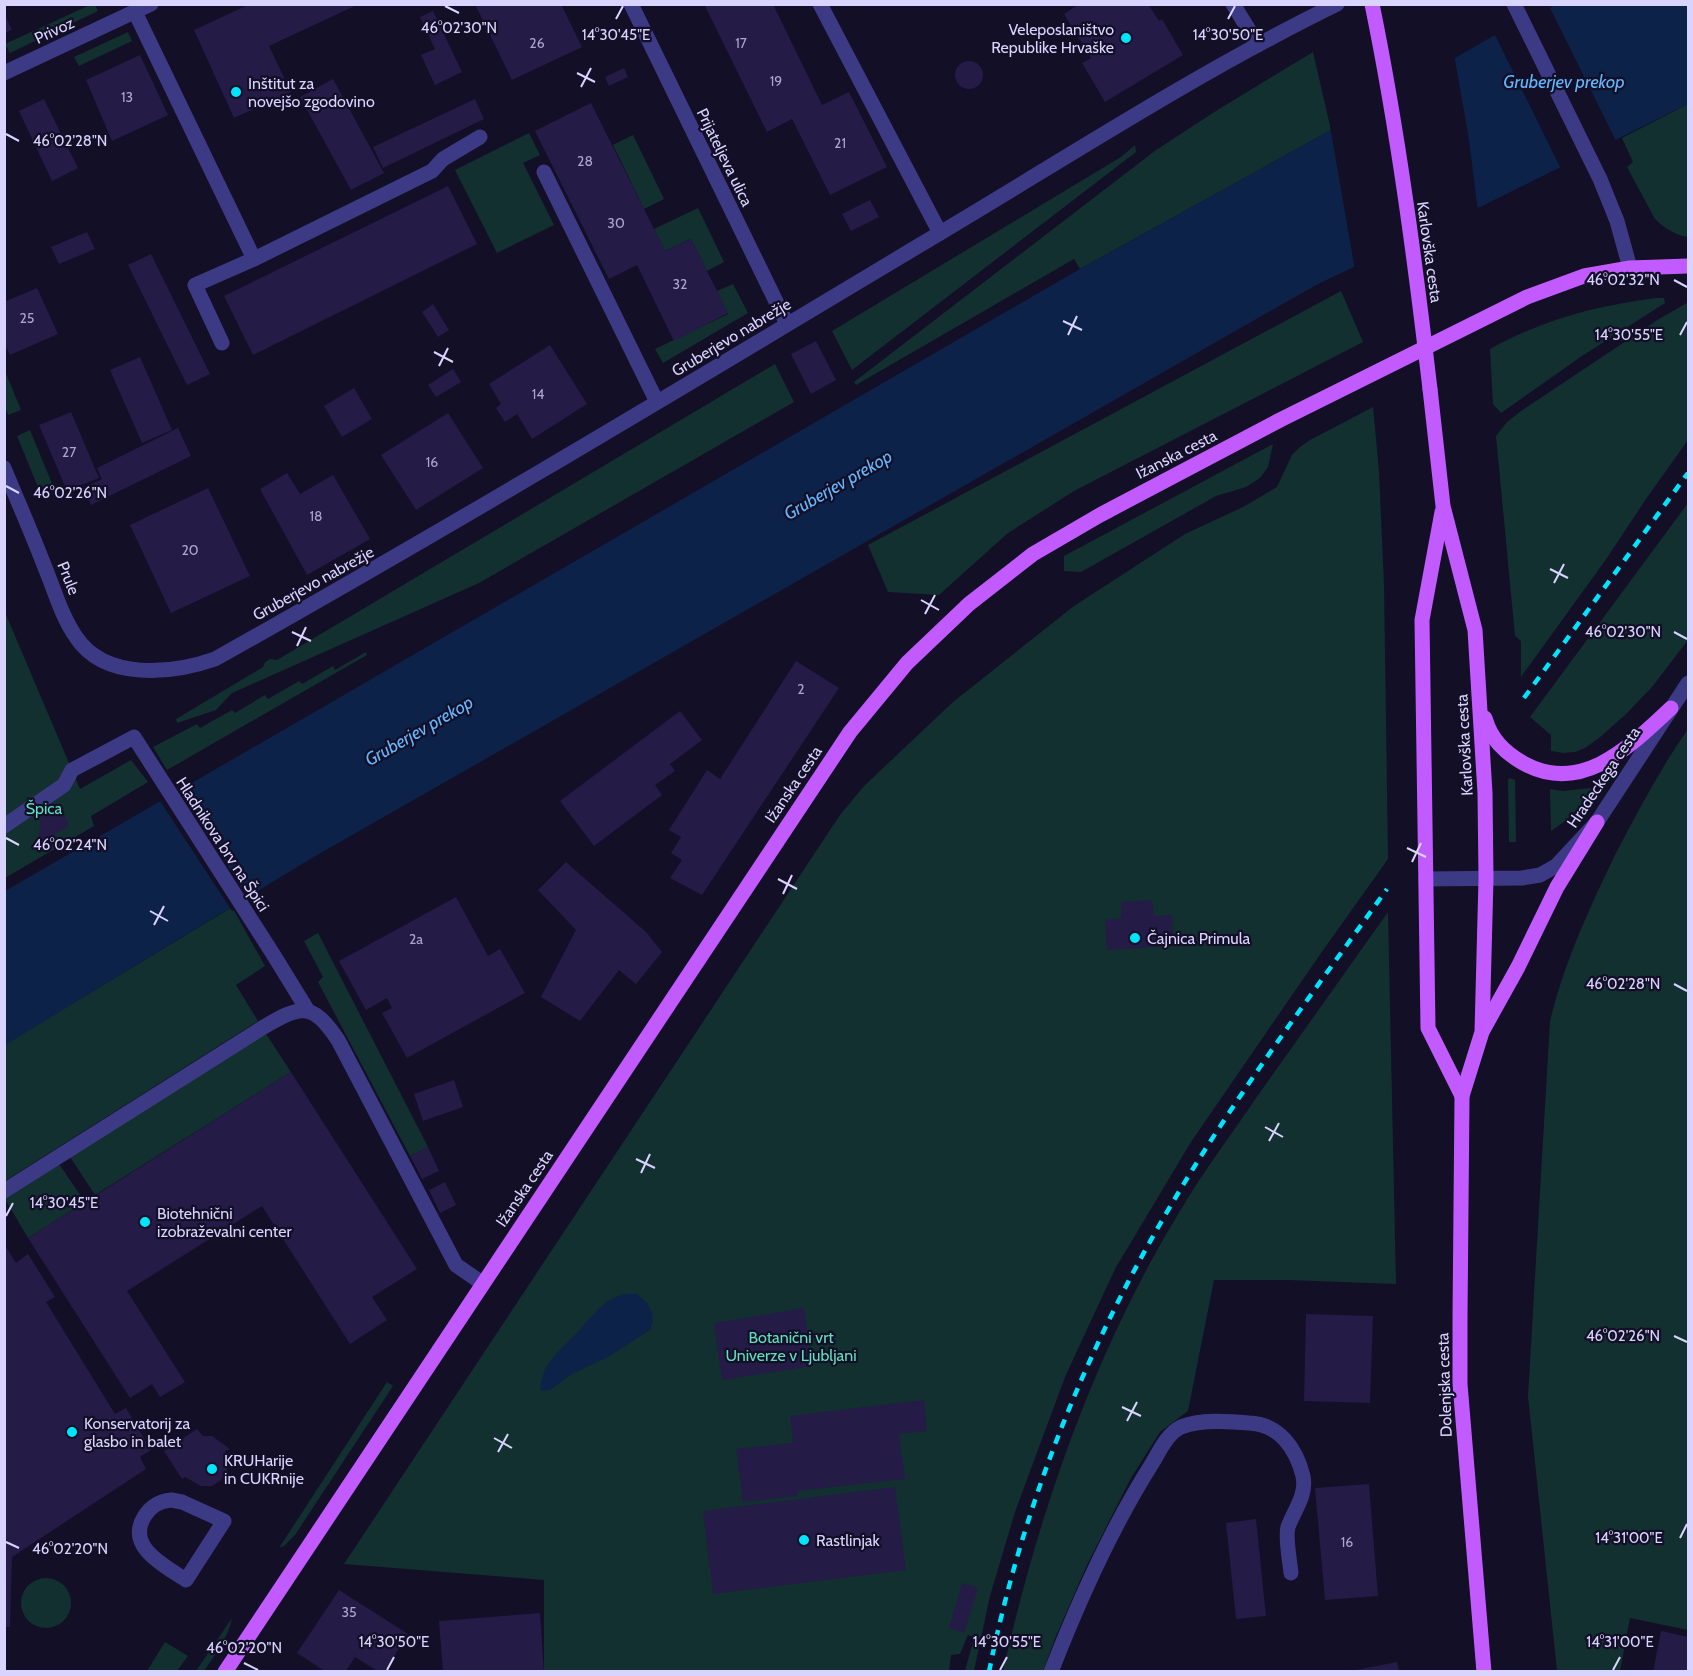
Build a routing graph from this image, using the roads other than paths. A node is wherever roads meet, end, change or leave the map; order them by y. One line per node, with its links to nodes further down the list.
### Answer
1 (151, 4): 8 (street, Privoz)
2 (631, 4): 17 (street, Prijateljeva ulica)
3 (820, 4): 13 (street)
4 (1233, 4): 9 (street)
5 (1337, 4): 9 (street, Gruberjevo nabrežje)
6 (1372, 4): 21 (main road, Karlovška cesta, bridge)
7 (1514, 4): 16 (street)
8 (135, 12): 10 (street, Privoz); 14 (street)
9 (1258, 45): 13 (street, Gruberjevo nabrežje)
10 (4, 73)
11 (480, 137): 14 (street)
12 (544, 172): 19 (street)
13 (940, 233): 17 (street, Gruberjevo nabrežje)
14 (254, 259): 18 (street)
15 (1689, 267): 16 (main road, Ižanska cesta)
16 (1630, 268): 34 (main road, Ižanska cesta)
17 (787, 324): 19 (street, Gruberjevo nabrežje)
18 (222, 343)
19 (657, 402): 22 (street, Gruberjevo nabrežje)
20 (4, 468): 22 (street, Prule)
21 (1443, 506): 24 (main road, Karlovška cesta); 28 (main road, Karlovška cesta)
22 (134, 670)
23 (1689, 683): 25 (street, Hradeckega cesta)
24 (1481, 707): 25 (main road); 29 (main road, Karlovška cesta)
25 (1671, 708): 26 (street, Hradeckega cesta)
26 (1597, 822): 29 (street, Hradeckega cesta); 31 (main road)
27 (4, 826): 30 (street, Hladnikova brv na Špici)
28 (1426, 879): 29 (street, Hradeckega cesta); 32 (main road, Dolenjska cesta)
29 (1486, 879): 31 (main road, Dolenjska cesta)
30 (308, 1011): 33 (street); 34 (street, Hladnikova brv na Špici)
31 (1482, 1032): 32 (main road, Dolenjska cesta)
32 (1462, 1096): 39 (main road, Dolenjska cesta)
33 (4, 1191)
34 (482, 1283): 37 (main road, Ižanska cesta)
35 (1292, 1573): 38 (street)
36 (186, 1580): 36 (street)
37 (225, 1671)
38 (1051, 1671)
39 (1484, 1671)

